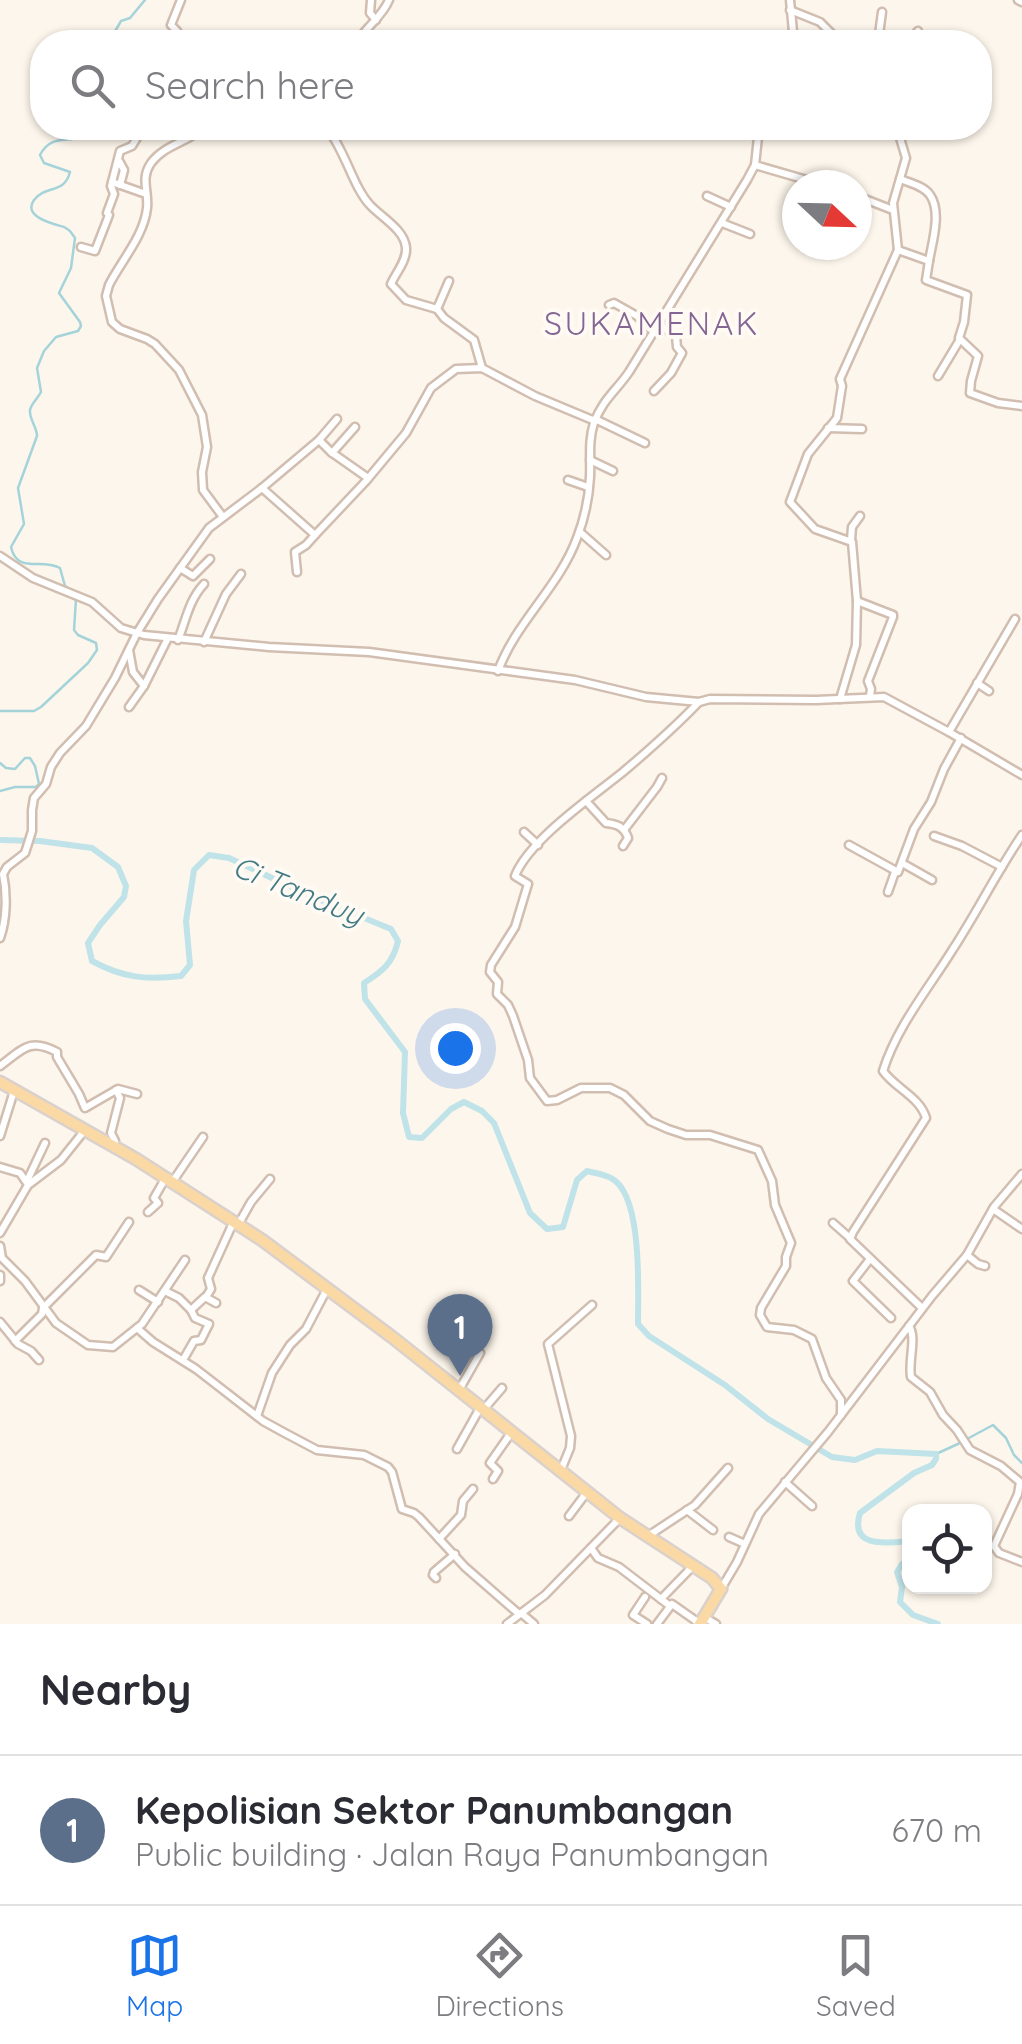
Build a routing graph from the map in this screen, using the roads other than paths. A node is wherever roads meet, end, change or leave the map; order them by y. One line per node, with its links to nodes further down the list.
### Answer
1 (182, 0): 8 (street)
2 (371, 0): 7 (street)
3 (388, 0): 7 (street)
4 (790, 0): 5 (street)
5 (790, 10): 10 (street); 11 (street)
6 (882, 12): 12 (street)
7 (375, 24): 9 (street)
8 (176, 30)
9 (369, 30)
10 (792, 30)
11 (828, 30)
12 (880, 30)
13 (136, 140): 21 (street)
14 (186, 140): 22 (street)
15 (336, 140): 34 (street)
16 (758, 140): 18 (street)
17 (901, 140): 20 (street)
18 (755, 165): 19 (street); 25 (street)
19 (782, 173)
20 (900, 179): 26 (street); 31 (street)
21 (116, 184): 22 (street); 29 (street)
22 (146, 194): 56 (street)
23 (707, 196): 25 (street)
24 (872, 202): 26 (street)
25 (731, 207): 27 (street)
26 (893, 210): 30 (street)
27 (722, 223): 28 (street); 35 (street)
28 (750, 234)
29 (82, 247)
30 (898, 250): 31 (street); 44 (street)
31 (929, 261): 36 (street)
32 (450, 281): 34 (street)
33 (609, 305): 35 (street)
34 (438, 309): 37 (street)
35 (656, 328): 39 (street); 42 (street)
36 (960, 340): 38 (street); 40 (street)
37 (482, 368): 42 (street); 51 (street)
38 (938, 376)
39 (654, 390)
40 (1022, 406)
41 (337, 418): 46 (street)
42 (595, 420): 47 (street); 49 (street)
43 (355, 427): 48 (street)
44 (828, 428): 45 (street); 59 (street)
45 (862, 429)
46 (319, 440): 48 (street); 54 (street)
47 (645, 444)
48 (332, 452): 51 (street)
49 (589, 459): 50 (street); 53 (street)
50 (612, 472)
51 (368, 478): 58 (street)
52 (568, 480): 53 (street)
53 (588, 487): 57 (street)
54 (262, 488): 56 (street); 58 (street)
55 (860, 516): 59 (street)
56 (223, 517): 63 (street)
57 (580, 532): 61 (street); 74 (street)
58 (314, 534): 64 (street)
59 (852, 541): 67 (street)
60 (0, 556): 69 (street)
61 (606, 556)
62 (210, 559): 63 (street)
63 (180, 568): 69 (street)
64 (297, 572)
65 (241, 574): 72 (street)
66 (204, 584): 71 (street)
67 (857, 602): 78 (street); 79 (street)
68 (1015, 620): 75 (street)
69 (137, 633): 70 (street); 73 (street)
70 (168, 638): 71 (street); 76 (street)
71 (178, 640): 72 (street)
72 (204, 642): 74 (street)
73 (128, 648): 76 (street); 99 (street)
74 (498, 671): 80 (street)
75 (977, 682): 77 (street); 82 (street)
76 (144, 686): 81 (street)
77 (989, 690)
78 (870, 696): 79 (street); 82 (street)
79 (840, 699): 80 (street)
80 (698, 702): 86 (street)
81 (129, 707)
82 (949, 732): 83 (street)
83 (960, 738): 84 (street); 94 (street)
84 (1022, 775)
85 (662, 778): 87 (street)
86 (586, 802): 87 (street); 91 (street)
87 (624, 830): 93 (street)
88 (524, 832): 91 (street)
89 (1022, 835): 95 (street)
90 (934, 836): 95 (street)
91 (538, 845): 150 (street)
92 (849, 845): 96 (street)
93 (623, 846)
94 (902, 863): 96 (street); 97 (street)
95 (1002, 867): 122 (street)
96 (895, 872): 98 (street)
97 (932, 880)
98 (888, 892)
99 (0, 938)
100 (0, 1066): 103 (street)
101 (0, 1082): 102 (main road)
102 (14, 1090): 105 (main road); 106 (street)
103 (116, 1090): 104 (street); 109 (street)
104 (137, 1094)
105 (85, 1130): 109 (main road); 114 (street)
106 (0, 1136)
107 (203, 1137): 113 (street)
108 (45, 1142): 114 (street)
109 (113, 1146): 113 (main road)
110 (0, 1167): 114 (street)
111 (1022, 1174): 115 (street)
112 (270, 1178): 118 (street)
113 (168, 1181): 116 (street); 118 (main road)
114 (27, 1183): 121 (street)
115 (993, 1209): 120 (street); 124 (street)
116 (148, 1212)
117 (130, 1222): 136 (street)
118 (236, 1223): 129 (main road); 132 (street)
119 (833, 1223): 122 (street)
120 (1022, 1230)
121 (0, 1233)
122 (850, 1238): 126 (street)
123 (0, 1246): 127 (street)
124 (967, 1255): 128 (street); 137 (street)
125 (184, 1260): 131 (street)
126 (870, 1260): 137 (street); 139 (street)
127 (1, 1261): 136 (street)
128 (985, 1266)
129 (328, 1288): 148 (main road); 151 (street)
130 (138, 1290): 133 (street)
131 (165, 1290): 133 (street); 138 (street)
132 (206, 1297): 134 (street); 138 (street)
133 (158, 1302): 143 (street)
134 (216, 1303)
135 (592, 1305): 155 (street)
136 (43, 1308): 143 (street); 144 (street)
137 (922, 1308): 142 (street)
138 (191, 1310): 146 (street)
139 (892, 1318)
140 (435, 1320): 148 (street)
141 (0, 1322): 144 (street)
142 (908, 1326): 150 (street); 173 (street)
143 (137, 1328): 146 (street)
144 (15, 1341): 145 (street)
145 (39, 1360)
146 (183, 1361): 151 (street)
147 (502, 1388): 149 (street)
148 (458, 1390): 149 (main road)
149 (482, 1409): 152 (main road); 153 (street)
150 (841, 1415): 157 (street)
151 (257, 1416): 167 (street)
152 (512, 1433): 155 (main road); 156 (street)
153 (457, 1449)
154 (728, 1468): 161 (street)
155 (560, 1471): 159 (main road)
156 (493, 1479)
157 (785, 1482): 160 (street); 168 (street)
158 (473, 1489): 167 (street)
159 (587, 1492): 162 (street); 163 (main road)
160 (812, 1506)
161 (688, 1510): 164 (street); 165 (street)
162 (570, 1516)
163 (620, 1518): 165 (main road); 169 (street)
164 (713, 1530)
165 (648, 1536): 174 (main road)
166 (729, 1537): 168 (street)
167 (439, 1540): 170 (street)
168 (745, 1544): 172 (street)
169 (590, 1548): 178 (street); 180 (street)
170 (455, 1554): 175 (street); 180 (street)
171 (727, 1554): 172 (street)
172 (738, 1559): 176 (street)
173 (1022, 1562)
174 (694, 1566): 176 (main road); 178 (street)
175 (436, 1578)
176 (721, 1588): 181 (main road)
177 (645, 1597): 184 (street)
178 (661, 1598): 179 (street)
179 (670, 1606): 181 (street); 185 (street)
180 (520, 1614): 182 (street); 183 (street)
181 (702, 1622): 186 (street)
182 (507, 1624)
183 (534, 1624)
184 (647, 1624)
185 (657, 1624)
186 (716, 1624)

